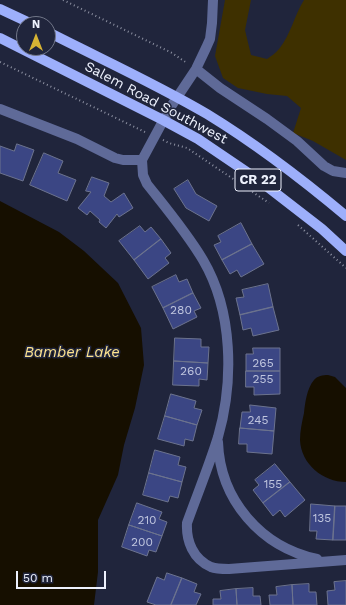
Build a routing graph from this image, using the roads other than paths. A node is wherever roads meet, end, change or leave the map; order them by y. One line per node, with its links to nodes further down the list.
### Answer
1 (213, 0): 6 (street)
2 (0, 9): 3 (main road)
3 (16, 16)
4 (56, 36): 7 (main road, Salem Road Southwest / CR 22)
5 (0, 38): 9 (main road, Salem Road Southwest / CR 22)
6 (196, 69): 7 (street); 11 (street)
7 (177, 97): 9 (street); 12 (main road, Salem Road Southwest / CR 22)
8 (0, 110): 10 (street)
9 (163, 120): 10 (street); 13 (main road, Salem Road Southwest / CR 22)
10 (142, 160): 14 (street)
11 (346, 173)
12 (346, 216)
13 (346, 250)
14 (218, 436): 15 (street); 15 (street)
15 (342, 560)

